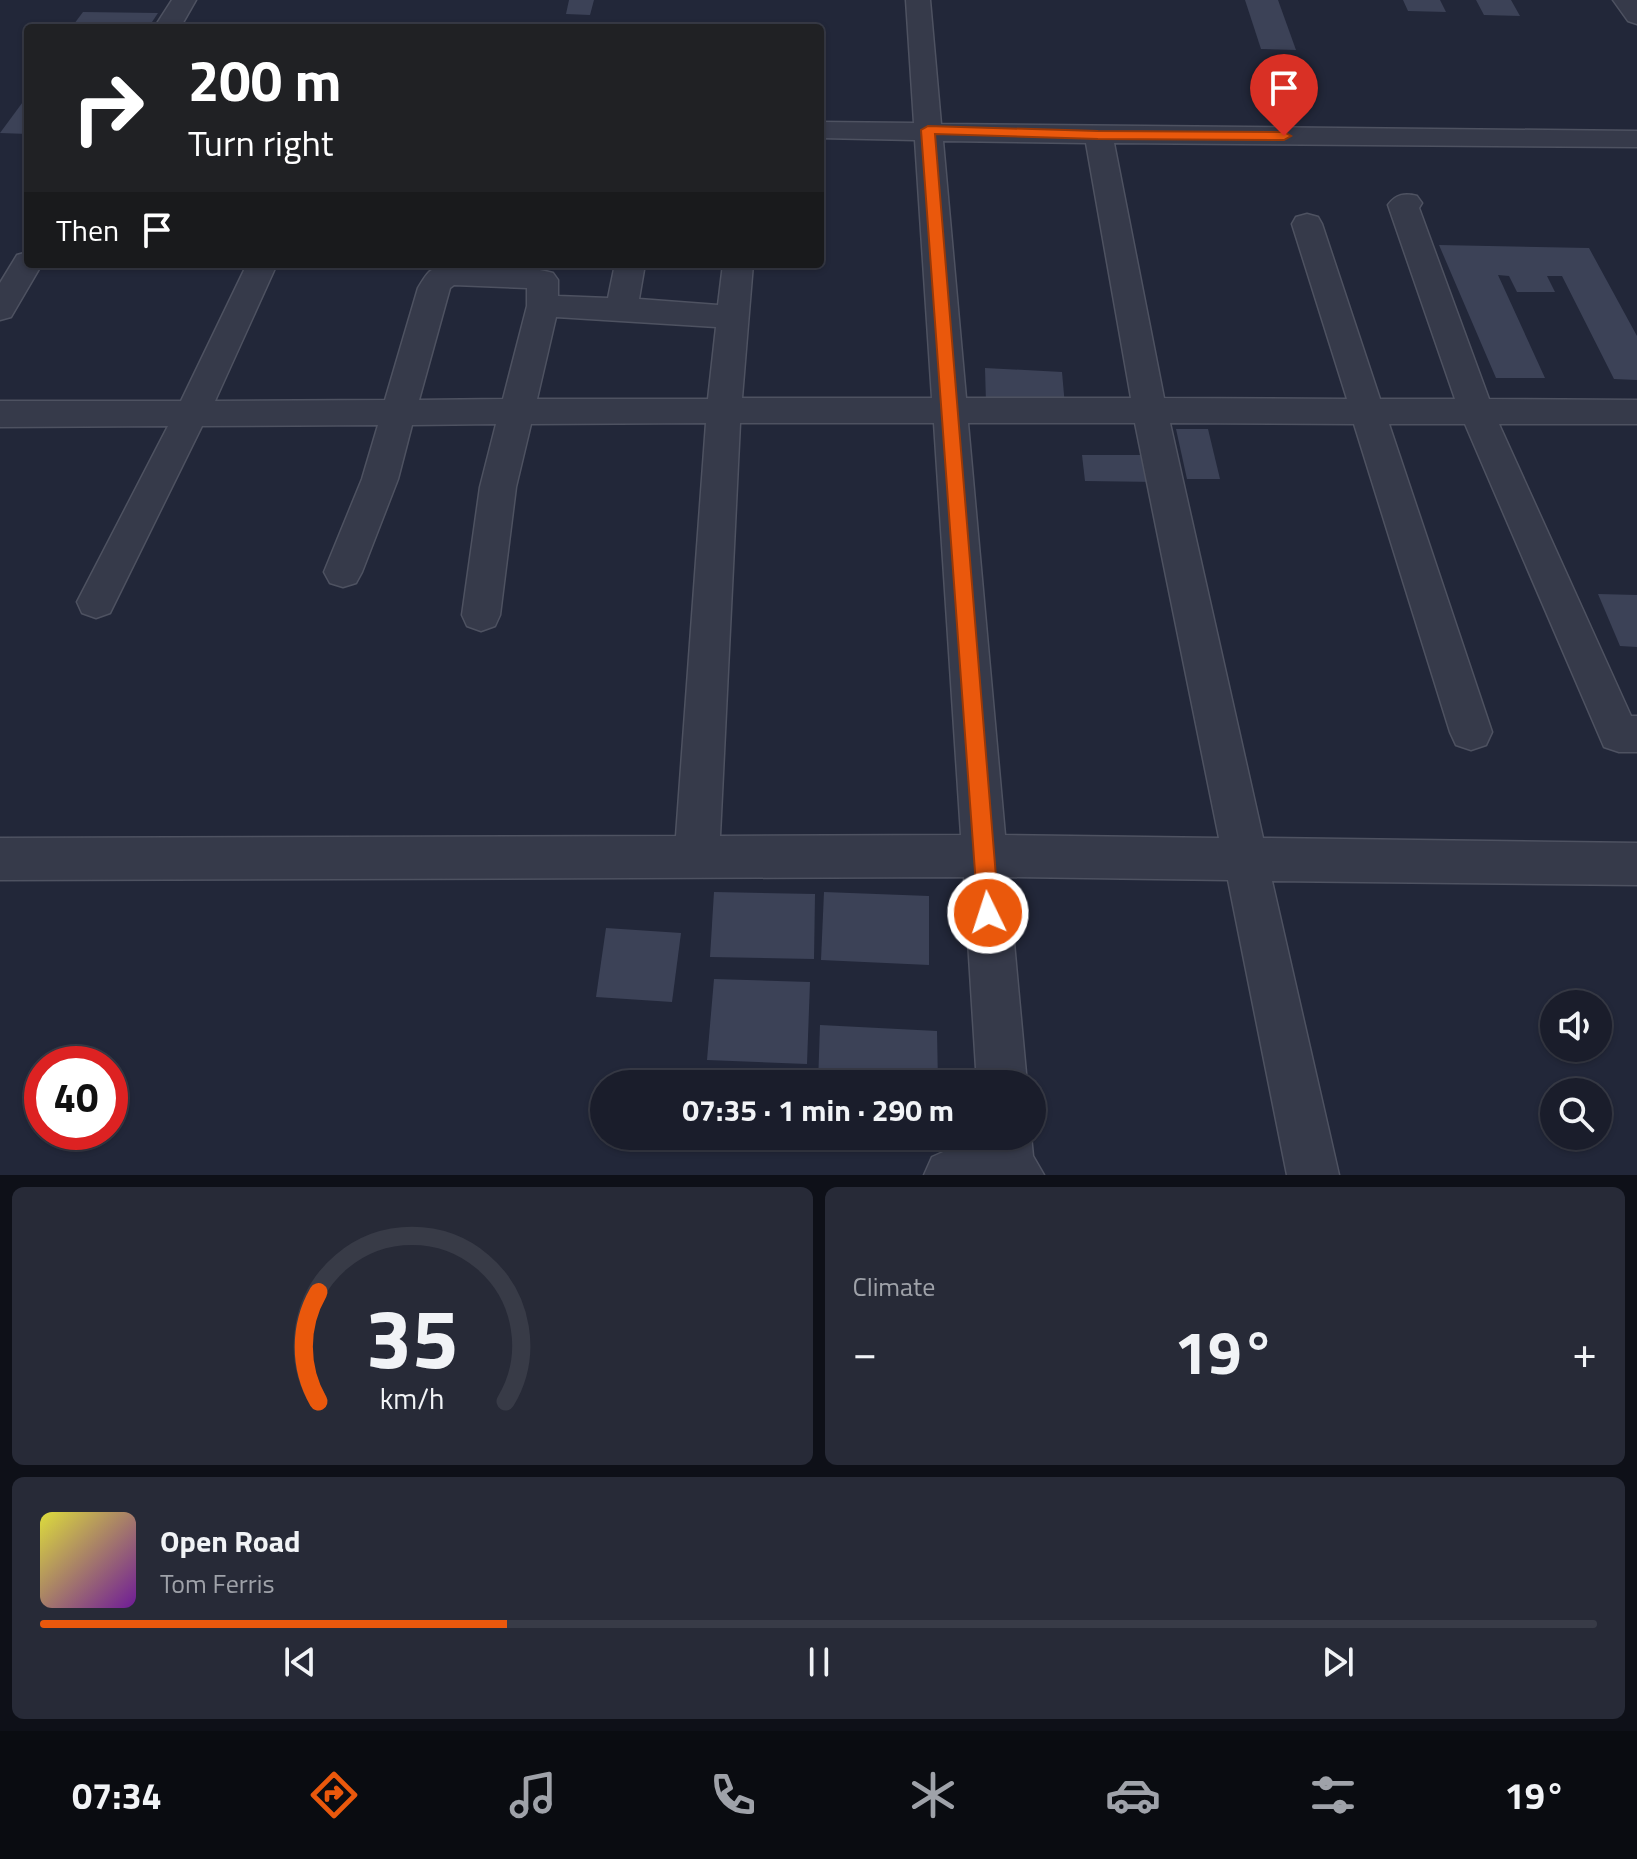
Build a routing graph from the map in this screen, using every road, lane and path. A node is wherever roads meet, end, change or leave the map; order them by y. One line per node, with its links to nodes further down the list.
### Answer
1 (184, 0): 5 (street)
2 (918, 0): 7 (street)
3 (1625, 0): 4 (street)
4 (1637, 16)
5 (169, 24)
6 (824, 130): 7 (street)
7 (928, 130): 8 (street); 20 (street)
8 (1098, 135): 9 (street); 23 (street)
9 (1637, 139)
10 (1407, 203): 26 (street)
11 (1307, 224): 24 (street)
12 (24, 268): 17 (street)
13 (260, 268): 29 (street)
14 (629, 268): 18 (street)
15 (738, 268): 19 (street)
16 (543, 306): 18 (street); 21 (street); 25 (street)
17 (0, 309)
18 (622, 309): 19 (street)
19 (733, 317): 22 (street)
20 (949, 410): 22 (street); 23 (street); 35 (street)
21 (518, 411): 22 (street); 25 (street); 32 (street)
22 (724, 411): 36 (street)
23 (1150, 411): 24 (street); 38 (street)
24 (1369, 411): 26 (street); 33 (street)
25 (399, 412): 29 (street); 30 (street)
26 (1477, 412): 27 (street); 34 (street)
27 (1637, 412)
28 (0, 414): 29 (street)
29 (193, 414): 31 (street)
30 (343, 572)
31 (96, 602)
32 (481, 615)
33 (1471, 732)
34 (1637, 734)
35 (984, 856): 36 (street); 38 (street); 40 (street)
36 (697, 857): 37 (street)
37 (0, 859)
38 (1245, 860): 39 (street); 45 (street)
39 (1637, 864)
40 (1001, 1070)
41 (1007, 1150): 43 (street)
42 (950, 1175): 43 (street)
43 (1009, 1175): 44 (street)
44 (1018, 1175)
45 (1313, 1175)

